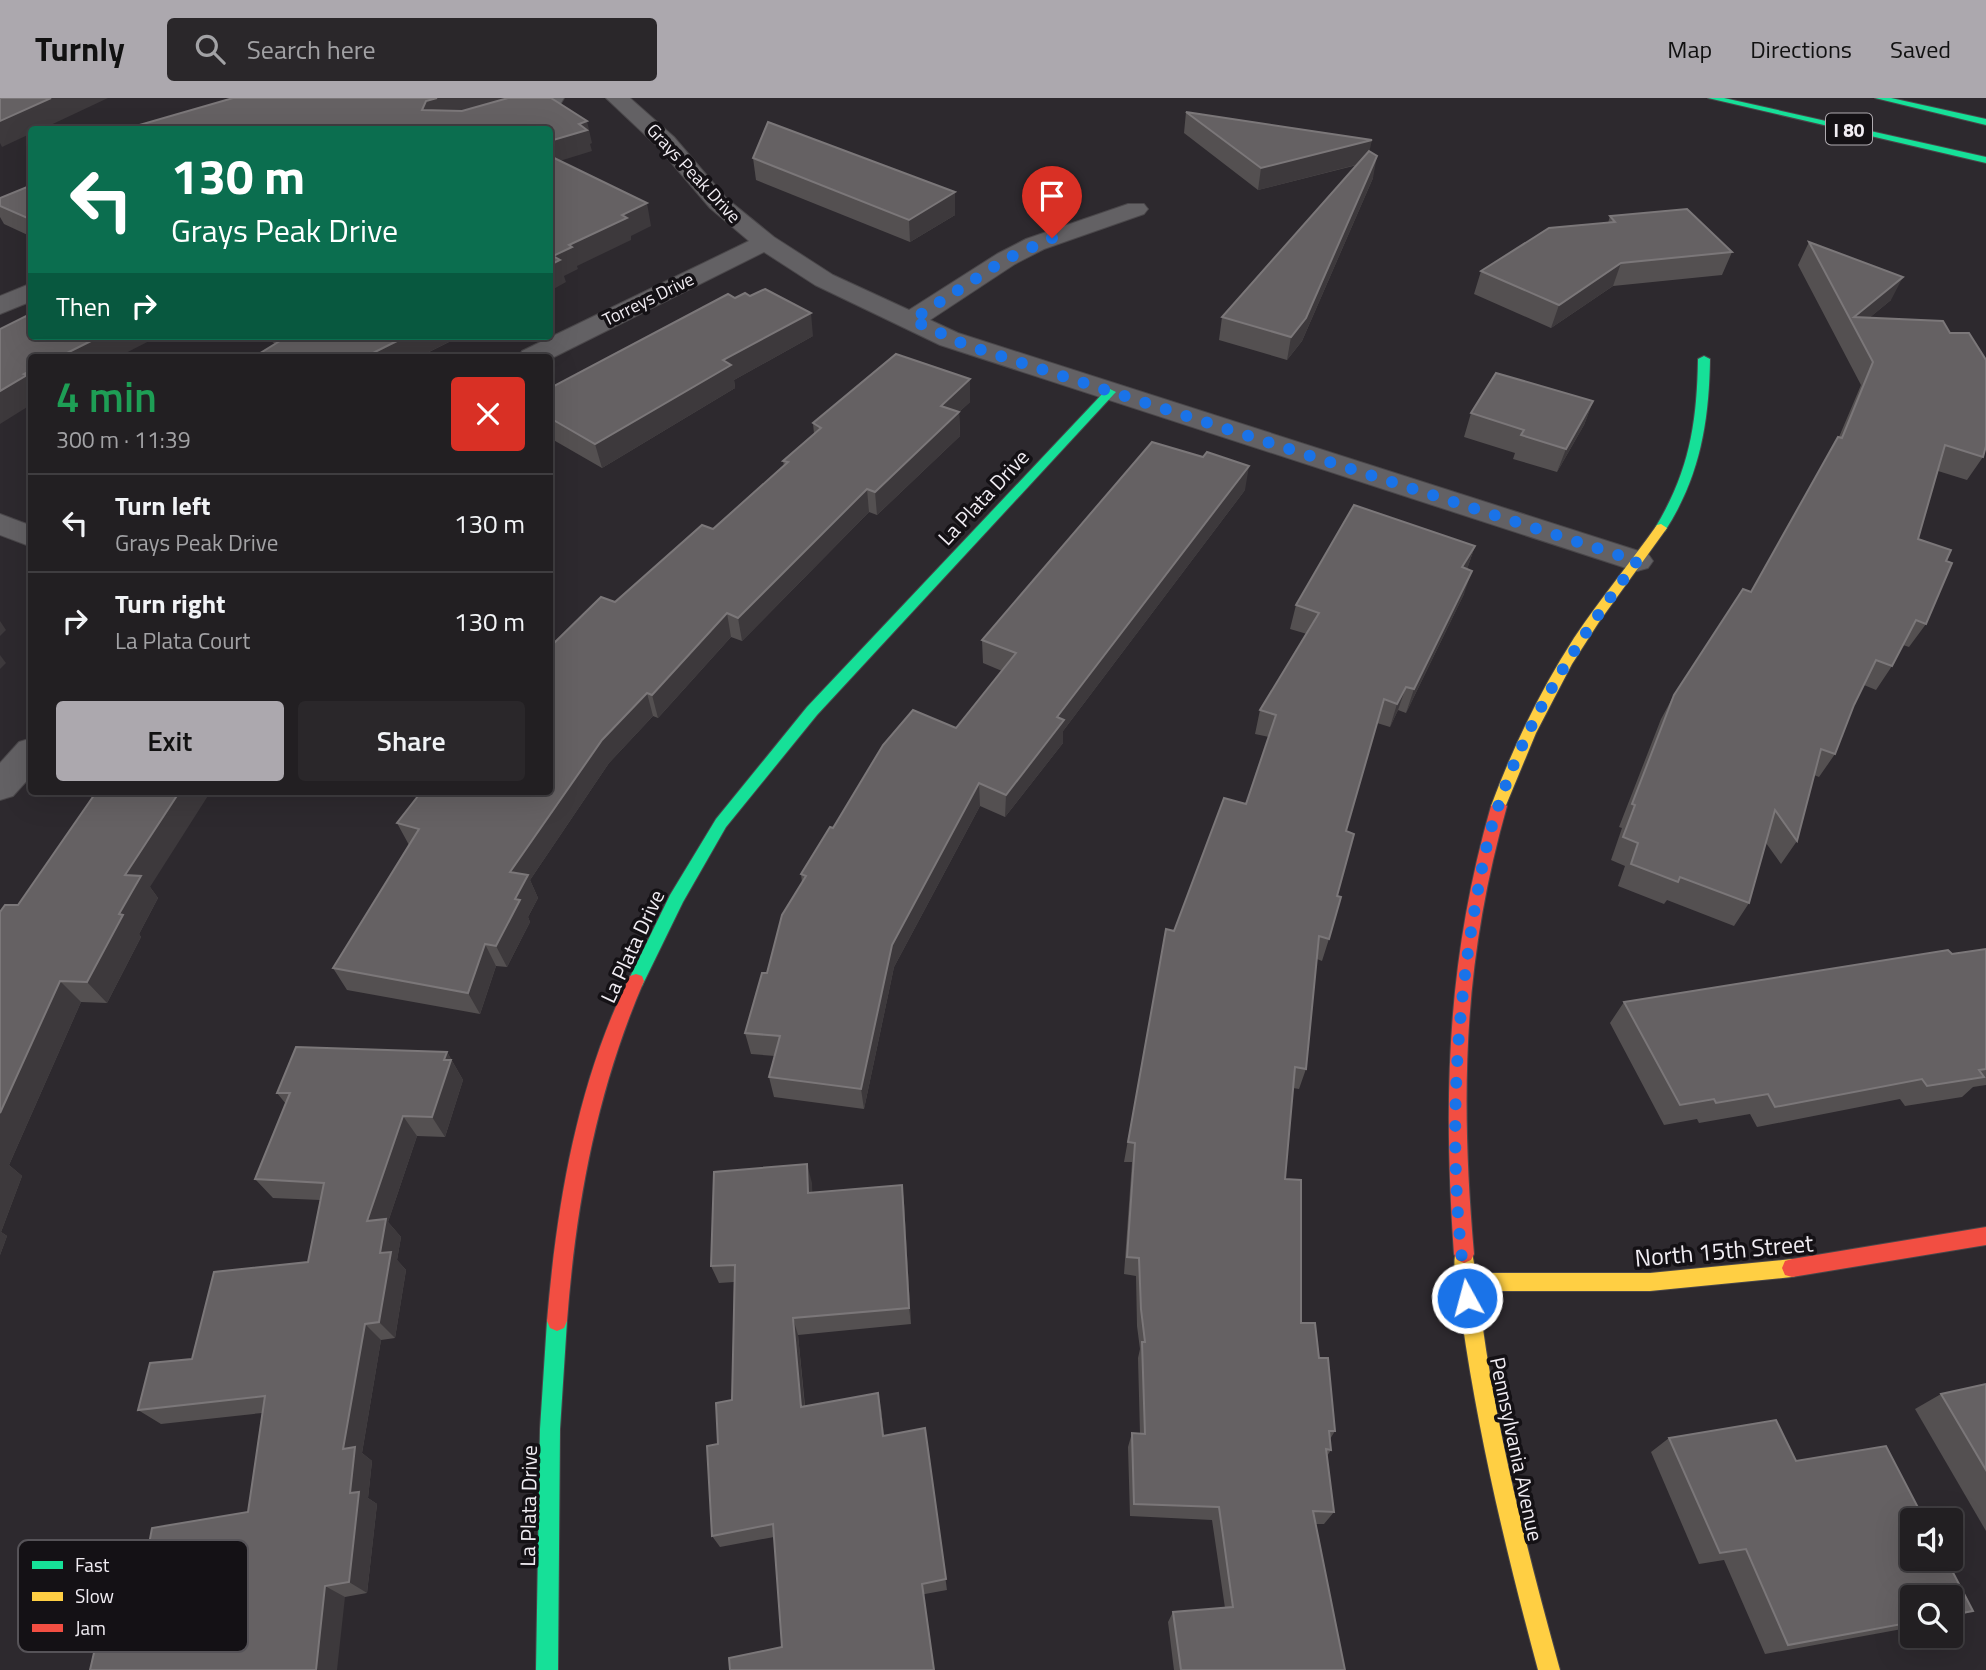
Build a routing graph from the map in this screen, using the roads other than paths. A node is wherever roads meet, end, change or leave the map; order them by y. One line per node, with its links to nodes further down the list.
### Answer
1 (553, 98): 6 (street)
2 (617, 98): 9 (street, Grays Peak Drive)
3 (1713, 98): 7 (main road, I 80)
4 (1879, 98): 5 (main road, I 80)
5 (1986, 122)
6 (455, 126)
7 (1986, 160)
8 (1136, 209): 12 (street)
9 (765, 242): 12 (street, Grays Peak Drive); 13 (street, Torreys Drive)
10 (28, 293): 11 (street)
11 (0, 306)
12 (912, 320): 15 (street, Grays Peak Drive)
13 (538, 354)
14 (1704, 359): 18 (main road, Pennsylvania Avenue)
15 (1110, 392): 18 (street, Grays Peak Drive); 23 (main road, La Plata Drive)
16 (0, 524): 17 (street)
17 (28, 535)
18 (1637, 561): 22 (main road, Pennsylvania Avenue)
19 (28, 755): 20 (street)
20 (0, 786)
21 (1986, 1236): 22 (main road, North 15th Street)
22 (1465, 1282): 24 (main road, Pennsylvania Avenue)
23 (547, 1670)
24 (1549, 1670)

